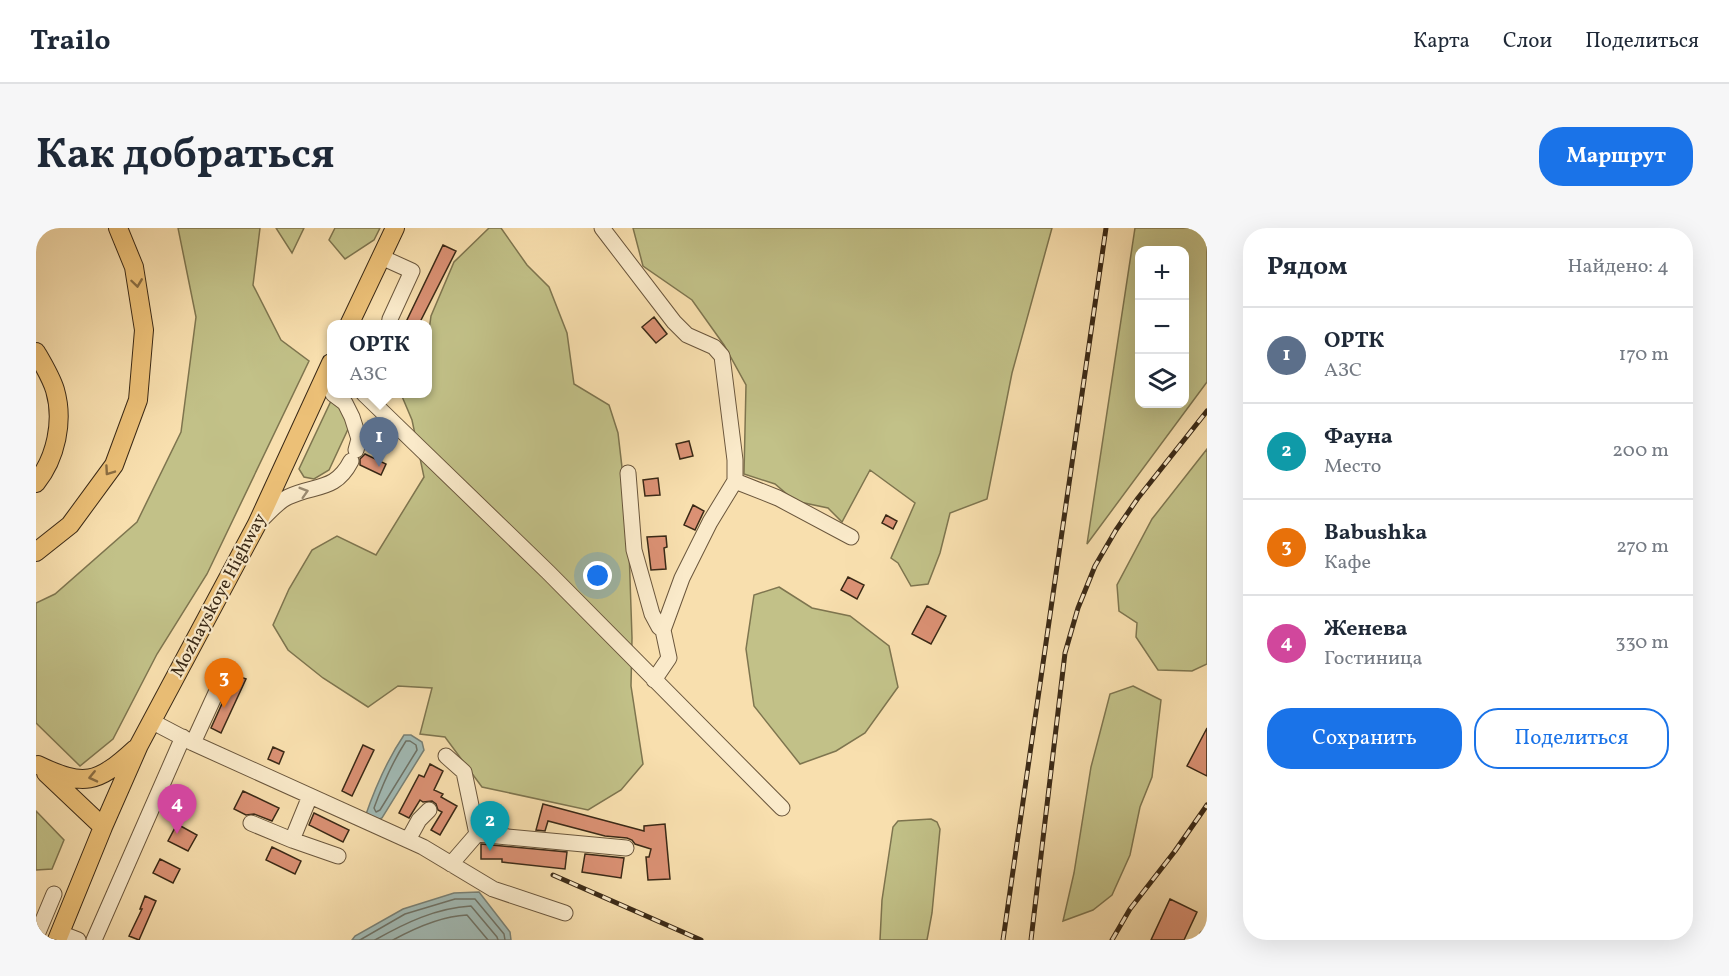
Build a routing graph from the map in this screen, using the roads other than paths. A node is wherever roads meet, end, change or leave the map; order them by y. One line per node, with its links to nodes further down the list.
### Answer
1 (118, 228): 16 (main road, one-way to 16)
2 (395, 228): 4 (main road)
3 (602, 228): 12 (lane)
4 (381, 257): 5 (main road); 6 (lane)
5 (351, 320)
6 (390, 320)
7 (38, 357): 13 (main road)
8 (327, 392): 14 (main road, Mozhayskoye Highway)
9 (338, 398): 14 (lane, one-way to 9)
10 (369, 398): 19 (lane)
11 (628, 473): 17 (lane)
12 (735, 481): 15 (lane); 17 (lane)
13 (36, 483)
14 (257, 524): 20 (main road, Mozhayskoye Highway)
15 (851, 537)
16 (36, 552)
17 (663, 630): 19 (lane)
18 (226, 671): 21 (lane)
19 (654, 680): 26 (lane)
20 (151, 721): 21 (lane); 22 (main road, Mozhayskoye Highway)
21 (188, 740): 25 (lane); 41 (lane)
22 (139, 745): 24 (main road, one-way to 24); 29 (main road, Mozhayskoye Highway)
23 (446, 756): 30 (lane)
24 (37, 764): 29 (main road)
25 (310, 796): 31 (lane); 32 (lane)
26 (782, 808)
27 (429, 810): 32 (lane)
28 (251, 823): 31 (lane)
29 (103, 827): 38 (main road, Mozhayskoye Highway)
30 (477, 834): 33 (lane); 35 (lane)
31 (292, 840): 34 (lane)
32 (408, 840): 35 (lane)
33 (626, 848)
34 (338, 856)
35 (451, 864): 37 (lane)
36 (54, 894): 39 (lane)
37 (565, 913)
38 (58, 936): 40 (lane)
39 (36, 937)
40 (78, 940)
41 (94, 940)

